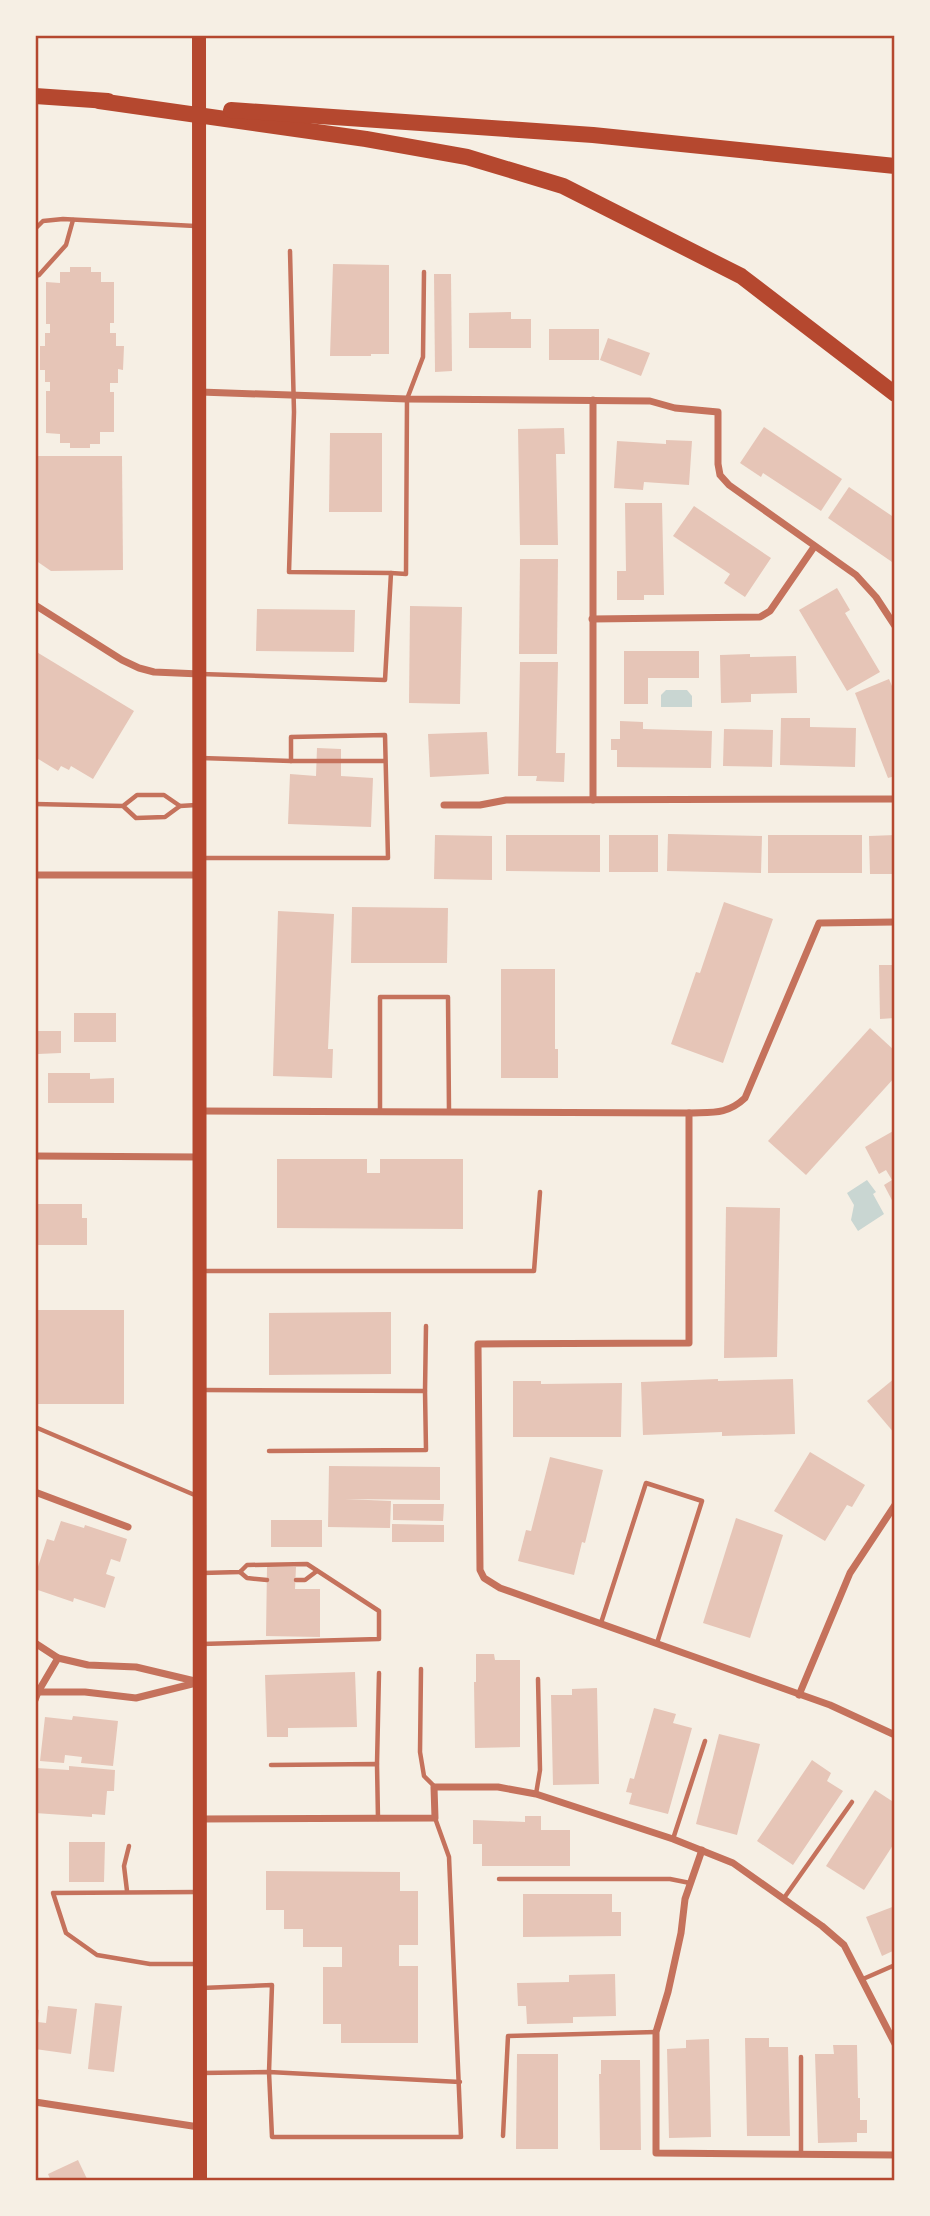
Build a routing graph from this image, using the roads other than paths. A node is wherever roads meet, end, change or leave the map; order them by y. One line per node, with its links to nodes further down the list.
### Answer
1 (199, 35): 6 (main road)
2 (35, 96): 3 (highway)
3 (99, 101): 4 (highway); 12 (highway)
4 (895, 166)
5 (73, 220): 6 (lane); 7 (lane); 10 (lane)
6 (200, 226): 11 (main road)
7 (35, 229)
8 (290, 251): 13 (lane)
9 (424, 272): 14 (lane)
10 (35, 276)
11 (200, 392): 13 (street); 21 (main road)
12 (895, 394)
13 (294, 395): 14 (street); 17 (lane)
14 (407, 399): 15 (street); 17 (lane)
15 (593, 400): 16 (street); 19 (street)
16 (814, 547): 19 (street); 20 (street)
17 (391, 573): 21 (lane)
18 (35, 605): 21 (street)
19 (592, 619): 26 (street)
20 (895, 625)
21 (200, 674): 22 (main road)
22 (200, 758): 23 (lane); 28 (main road)
23 (291, 761): 24 (lane); 24 (lane)
24 (385, 761): 32 (lane)
25 (895, 799): 26 (street)
26 (593, 800): 29 (street)
27 (35, 804): 30 (lane)
28 (200, 804): 31 (lane); 32 (main road)
29 (444, 805)
30 (123, 806): 31 (lane); 31 (lane)
31 (180, 806)
32 (200, 858): 34 (main road)
33 (35, 875): 34 (street)
34 (200, 875): 36 (main road)
35 (895, 922): 39 (street)
36 (200, 1111): 37 (street); 41 (main road)
37 (380, 1112): 38 (street); 38 (lane)
38 (449, 1112): 39 (street)
39 (689, 1113): 58 (street)
40 (35, 1156): 41 (street)
41 (201, 1157): 43 (main road)
42 (540, 1192): 43 (lane)
43 (201, 1271): 45 (main road)
44 (426, 1326): 46 (lane)
45 (201, 1390): 46 (lane); 50 (main road)
46 (425, 1391): 48 (lane)
47 (35, 1427): 50 (lane)
48 (269, 1451)
49 (35, 1492): 52 (street)
50 (201, 1498): 55 (main road)
51 (895, 1505): 68 (street)
52 (128, 1527)
53 (317, 1571): 54 (lane); 57 (lane); 61 (lane)
54 (240, 1572): 55 (lane); 56 (lane)
55 (202, 1573): 61 (main road)
56 (267, 1580)
57 (296, 1580)
58 (601, 1623): 60 (street); 60 (lane)
59 (35, 1643): 62 (street)
60 (657, 1643): 68 (street)
61 (200, 1644): 66 (main road)
62 (58, 1658): 66 (street); 67 (street)
63 (421, 1670): 74 (lane)
64 (379, 1673): 72 (lane)
65 (538, 1679): 75 (lane)
66 (200, 1682): 67 (street); 78 (main road)
67 (36, 1692): 69 (street)
68 (799, 1695): 70 (street)
69 (35, 1700)
70 (895, 1735)
71 (705, 1741): 80 (lane)
72 (377, 1764): 73 (lane); 79 (lane)
73 (271, 1765)
74 (434, 1787): 75 (street); 77 (street)
75 (536, 1794): 80 (street)
76 (852, 1802): 87 (lane)
77 (435, 1818): 79 (street); 97 (lane)
78 (201, 1819): 79 (street); 86 (main road)
79 (378, 1819)
80 (673, 1839): 82 (street)
81 (129, 1846): 85 (lane)
82 (702, 1850): 84 (street); 87 (street)
83 (499, 1878): 84 (lane)
84 (690, 1883): 92 (street)
85 (127, 1891): 86 (lane); 88 (lane)
86 (201, 1892): 88 (main road)
87 (783, 1899): 90 (street)
88 (201, 1964): 91 (main road)
89 (895, 1965): 90 (lane)
90 (863, 1979): 93 (street)
91 (201, 1988): 95 (lane); 96 (main road)
92 (656, 2032): 100 (lane); 101 (street)
93 (895, 2044)
94 (800, 2057): 101 (lane)
95 (269, 2073): 96 (lane); 97 (lane); 97 (lane)
96 (200, 2074): 99 (main road)
97 (460, 2082)
98 (35, 2102): 99 (street)
99 (199, 2127): 103 (main road)
100 (503, 2136)
101 (801, 2155): 102 (street)
102 (895, 2155)
103 (200, 2181)

